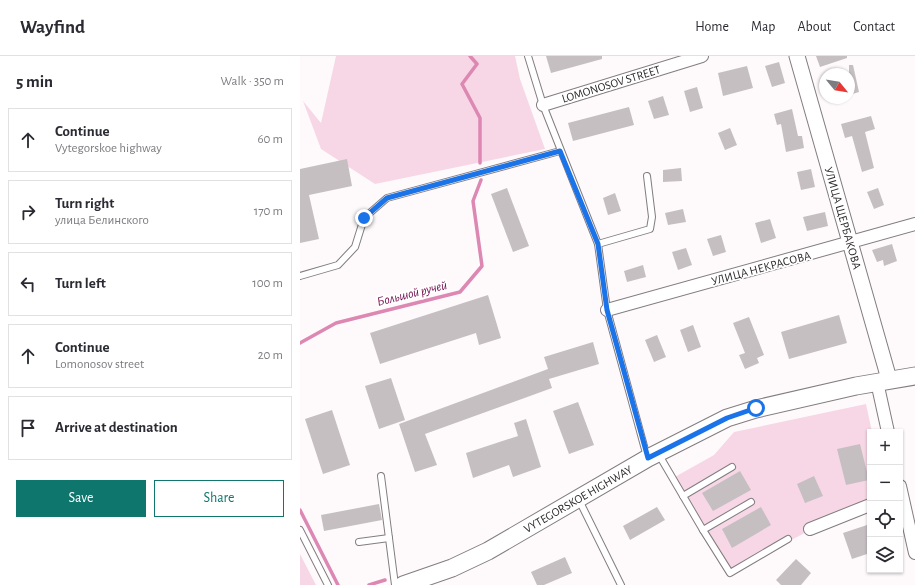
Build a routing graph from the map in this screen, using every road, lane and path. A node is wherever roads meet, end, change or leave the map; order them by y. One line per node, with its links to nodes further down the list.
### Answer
1 (528, 56): 4 (lane)
2 (702, 56): 4 (street, LOMONOSOV STREET)
3 (797, 56): 9 (street, УЛИЦА ЩЕРБАКОВА)
4 (543, 106): 5 (lane)
5 (560, 151): 8 (lane); 10 (lane)
6 (647, 176): 8 (lane)
7 (915, 224): 9 (street, УЛИЦА НЕКРАСОВА)
8 (598, 244): 11 (lane)
9 (850, 244): 11 (street, УЛИЦА НЕКРАСОВА); 13 (street, УЛИЦА ЩЕРБАКОВА)
10 (300, 276)
11 (607, 310): 15 (lane)
12 (915, 376): 13 (main road, VYTEGORSKOE HIGHWAY)
13 (883, 381): 14 (street, УЛИЦА ЩЕРБАКОВА); 15 (main road, VYTEGORSKOE HIGHWAY)
14 (888, 429)
15 (653, 456): 18 (lane); 19 (main road, VYTEGORSKOE HIGHWAY)
16 (732, 467): 18 (lane)
17 (381, 476): 26 (lane)
18 (683, 496): 25 (lane)
19 (579, 500): 32 (main road, VYTEGORSKOE HIGHWAY); 33 (lane)
20 (903, 501): 29 (street)
21 (751, 502): 25 (lane)
22 (867, 506): 23 (street)
23 (810, 529)
24 (300, 530): 30 (lane)
25 (703, 530): 27 (lane)
26 (389, 538): 28 (lane); 31 (lane)
27 (788, 539)
28 (360, 542)
29 (915, 553)
30 (328, 585)
31 (395, 585)
32 (403, 585)
33 (620, 585)

